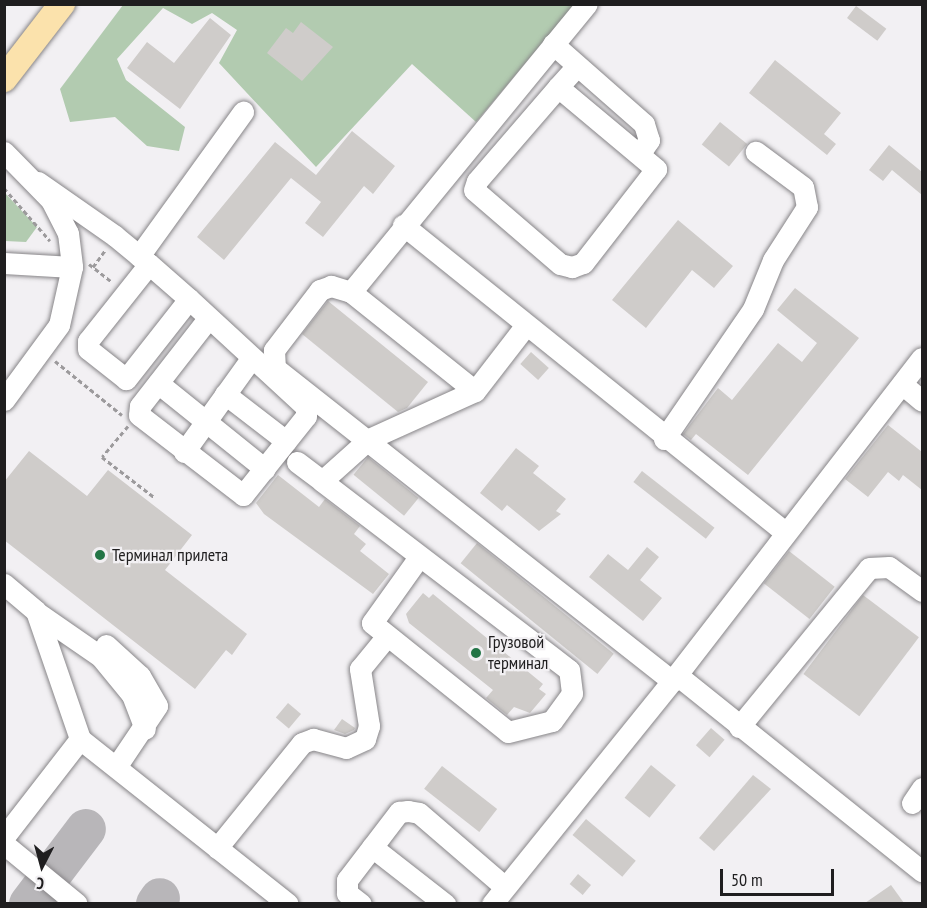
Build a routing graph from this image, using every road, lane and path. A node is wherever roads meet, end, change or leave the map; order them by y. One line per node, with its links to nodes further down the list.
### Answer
1 (62, 4): 5 (main road)
2 (587, 4): 3 (lane)
3 (553, 44): 4 (lane); 13 (lane)
4 (577, 66): 6 (lane); 9 (lane)
5 (4, 79)
6 (558, 87): 9 (lane); 9 (lane)
7 (243, 112): 16 (lane)
8 (4, 152): 11 (lane)
9 (641, 152)
10 (756, 152): 37 (lane)
11 (38, 182): 16 (lane); 18 (lane)
12 (4, 188): 15 (path)
13 (403, 225): 20 (lane); 23 (lane)
14 (110, 243): 18 (path)
15 (44, 248)
16 (144, 260): 19 (lane); 21 (lane)
17 (4, 263): 18 (lane)
18 (83, 265): 19 (path); 25 (lane)
19 (125, 292): 21 (lane)
20 (351, 292): 28 (lane); 31 (lane)
21 (189, 299): 22 (lane)
22 (207, 320): 24 (lane); 29 (lane)
23 (526, 325): 31 (lane); 37 (lane)
24 (231, 342): 27 (lane); 28 (lane)
25 (42, 351): 33 (lane); 43 (path)
26 (922, 358): 30 (lane)
27 (250, 360): 32 (lane); 38 (lane)
28 (272, 361): 36 (lane)
29 (158, 383): 35 (lane); 39 (lane)
30 (902, 384): 34 (lane); 44 (lane)
31 (475, 392): 36 (lane)
32 (225, 394): 35 (lane); 38 (lane)
33 (4, 400)
34 (922, 401)
35 (205, 421): 39 (lane); 41 (lane)
36 (369, 439): 42 (lane); 51 (lane)
37 (664, 439): 44 (lane)
38 (286, 441): 41 (lane)
39 (184, 452): 41 (lane)
40 (297, 462): 42 (lane)
41 (265, 469)
42 (322, 481): 45 (lane)
43 (154, 497)
44 (786, 533): 51 (lane)
45 (419, 556): 49 (lane); 49 (lane)
46 (4, 584): 48 (lane)
47 (922, 591): 52 (lane)
48 (36, 611): 53 (lane); 54 (lane)
49 (387, 636): 59 (lane)
50 (106, 645): 53 (lane)
51 (675, 678): 52 (lane); 61 (lane)
52 (739, 727): 60 (lane)
53 (146, 729): 55 (lane)
54 (80, 739): 55 (lane); 56 (lane)
55 (116, 767): 59 (lane)
56 (4, 837)
57 (4, 844): 62 (lane)
58 (372, 847): 61 (lane); 64 (lane); 65 (lane)
59 (217, 848): 63 (lane)
60 (922, 872)
61 (499, 895)
62 (77, 903)
63 (288, 903)
64 (361, 903)
65 (445, 903)

